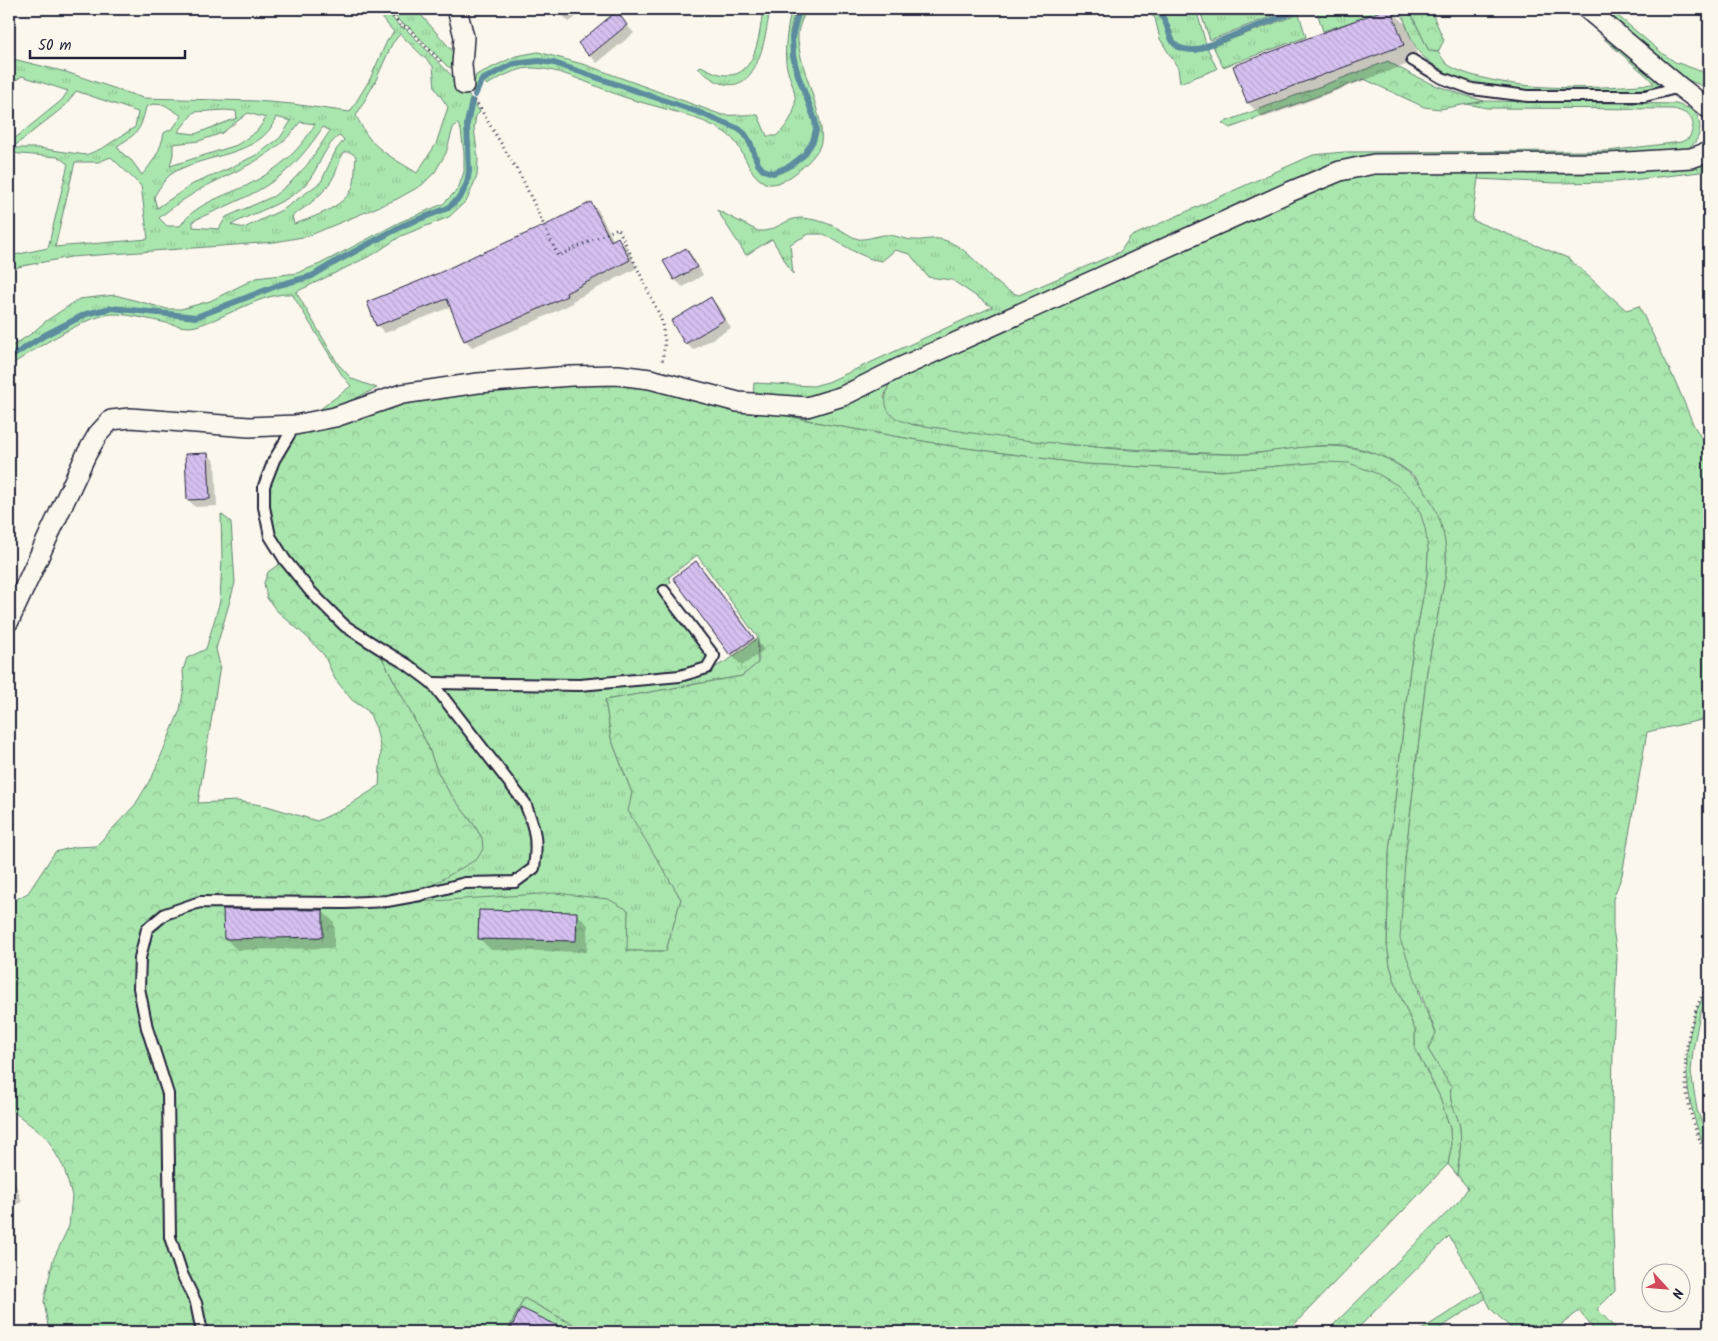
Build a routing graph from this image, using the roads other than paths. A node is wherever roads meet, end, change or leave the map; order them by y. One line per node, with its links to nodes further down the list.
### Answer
1 (456, 9): 4 (street)
2 (1587, 9): 5 (street)
3 (1412, 60): 5 (lane)
4 (464, 85)
5 (1680, 87): 6 (street)
6 (1709, 109)
7 (1709, 152): 8 (street)
8 (294, 425): 10 (street); 11 (lane)
9 (664, 591): 11 (lane)
10 (9, 621)
11 (432, 683): 12 (lane)
12 (202, 1332)

